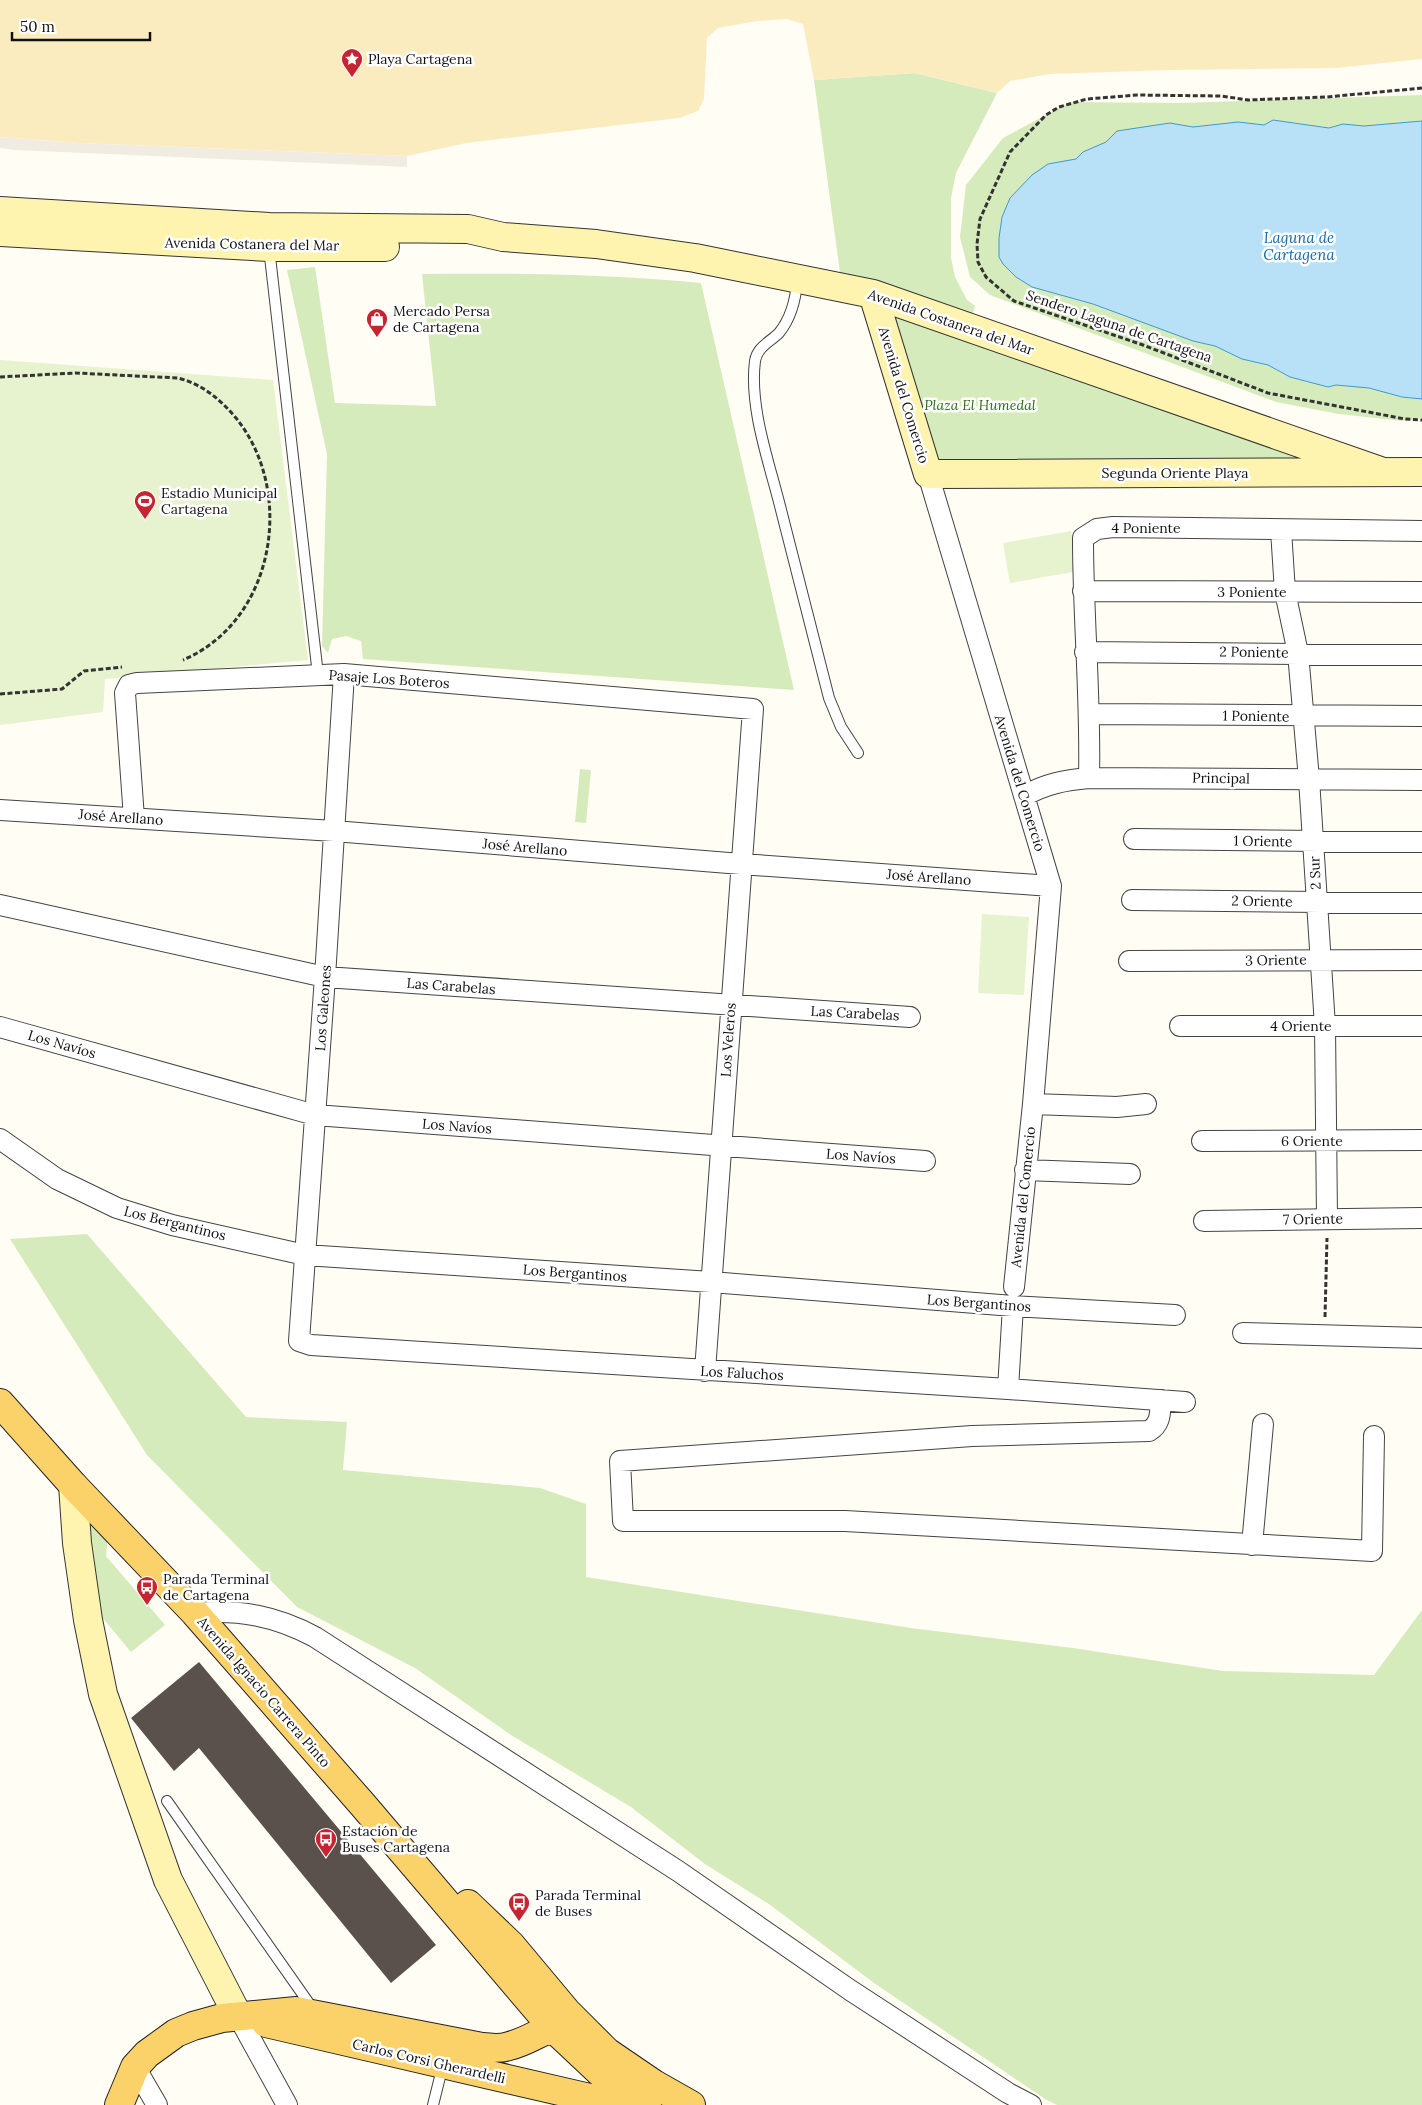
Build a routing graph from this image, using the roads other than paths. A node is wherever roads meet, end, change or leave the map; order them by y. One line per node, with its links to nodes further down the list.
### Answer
1 (0, 211): 3 (street, Avenida Costanera del Mar)
2 (0, 232): 4 (street, Avenida Costanera del Mar)
3 (503, 237): 4 (street, Avenida Costanera del Mar); 5 (street, Avenida Costanera del Mar)
4 (269, 247): 19 (lane)
5 (797, 279): 6 (street, Avenida Costanera del Mar); 24 (lane)
6 (873, 294): 7 (street, Avenida Costanera del Mar); 9 (street, Avenida del Comercio)
7 (1383, 472): 8 (street, Segunda Oriente Playa); 9 (street, Segunda Oriente Playa)
8 (1422, 472)
9 (928, 474): 28 (street, Avenida del Comercio)
10 (1281, 530): 11 (street, 4 Poniente); 12 (street, 4 Poniente); 13 (street, 2 Sur)
11 (1422, 531)
12 (1083, 591): 13 (street, 3 Poniente); 15 (street, 4 Poniente)
13 (1285, 592): 14 (street, 3 Poniente); 16 (street, 2 Sur)
14 (1422, 592)
15 (1085, 652): 16 (street, 2 Poniente); 21 (street, 4 Poniente)
16 (1298, 653): 17 (street, 2 Poniente); 22 (street, 2 Sur)
17 (1422, 655)
18 (344, 674): 19 (street, Pasaje Los Boteros); 20 (street, Pasaje Los Boteros); 31 (street, Los Galeones)
19 (318, 675): 30 (street, Pasaje Los Boteros)
20 (753, 709): 35 (street, Los Veleros)
21 (1091, 714): 22 (street, 1 Poniente); 25 (street, 4 Poniente)
22 (1303, 716): 23 (street, 1 Poniente); 26 (street, 2 Sur)
23 (1422, 716)
24 (858, 753)
25 (1089, 778): 26 (street, Principal); 28 (street, Principal)
26 (1309, 779): 27 (street, Principal); 33 (street, 2 Sur)
27 (1422, 780)
28 (1024, 796): 36 (street, Avenida del Comercio)
29 (0, 810): 30 (street, José Arellano)
30 (134, 818): 31 (street, José Arellano)
31 (334, 831): 35 (street, José Arellano); 44 (street, Los Galeones)
32 (1134, 839): 33 (street, 1 Oriente)
33 (1313, 842): 34 (street, 1 Oriente); 38 (street, 2 Sur)
34 (1422, 842)
35 (741, 864): 36 (street, José Arellano); 45 (street, Los Veleros)
36 (1051, 886): 51 (street, Avenida del Comercio)
37 (1132, 900): 38 (street, 2 Oriente)
38 (1316, 902): 39 (street, 2 Oriente); 41 (street, 2 Sur)
39 (1422, 903)
40 (0, 905): 44 (street, Las Carabelas)
41 (1321, 959): 42 (street, 3 Oriente); 43 (street, 3 Oriente); 48 (street, 2 Sur)
42 (1422, 960)
43 (1129, 961)
44 (325, 977): 45 (street, Las Carabelas); 53 (street, Los Galeones)
45 (730, 1006): 46 (street, Las Carabelas); 58 (street, Los Veleros)
46 (910, 1017)
47 (1180, 1026): 48 (street, 4 Oriente)
48 (1325, 1026): 49 (street, 4 Oriente); 55 (street, 2 Sur)
49 (1422, 1026)
50 (0, 1027): 53 (street, Los Navíos)
51 (1033, 1104): 52 (street); 60 (street, Avenida del Comercio)
52 (1146, 1104)
53 (315, 1116): 58 (street, Los Navíos); 65 (street, Los Galeones)
54 (0, 1139): 65 (street, Los Bergantinos)
55 (1327, 1140): 56 (street, 6 Oriente); 57 (street, 6 Oriente); 62 (street, 2 Sur)
56 (1422, 1140)
57 (1202, 1141)
58 (720, 1147): 59 (street, Los Navíos); 66 (street, Los Veleros)
59 (925, 1161)
60 (1026, 1170): 61 (street); 67 (street, Avenida del Comercio)
61 (1130, 1174)
62 (1328, 1218): 63 (street, 7 Oriente); 64 (street, 7 Oriente)
63 (1422, 1218)
64 (1204, 1221)
65 (305, 1255): 66 (street, Los Bergantinos); 71 (street, Los Galeones)
66 (711, 1282): 67 (street, Los Bergantinos); 72 (street, Los Veleros)
67 (1014, 1296): 68 (street, Los Bergantinos); 73 (street, Avenida del Comercio)
68 (1175, 1315)
69 (1243, 1334): 70 (street)
70 (1422, 1338)
71 (299, 1342): 72 (street, Los Faluchos)
72 (705, 1371): 73 (street, Los Faluchos)
73 (1008, 1388): 74 (street, Los Faluchos)
74 (1161, 1400): 75 (street, Los Faluchos); 80 (street)
75 (1185, 1402)
76 (0, 1403): 79 (main road, Avenida Ignacio Carrera Pinto)
77 (1263, 1424): 80 (street)
78 (1374, 1436): 80 (street)
79 (73, 1486): 81 (main road, Avenida Ignacio Carrera Pinto); 84 (street)
80 (1252, 1545)
81 (195, 1613): 83 (main road, Avenida Ignacio Carrera Pinto); 97 (street)
82 (167, 1801): 85 (lane)
83 (363, 1805): 86 (main road, Avenida Ignacio Carrera Pinto); 87 (main road, Avenida Ignacio Carrera Pinto)
84 (238, 2016): 85 (main road, Carlos Corsi Gherardelli); 89 (main road, Carlos Corsi Gherardelli); 92 (street)
85 (315, 2024): 88 (main road, Carlos Corsi Gherardelli)
86 (552, 2027): 87 (main road); 88 (main road, Carlos Corsi Gherardelli); 95 (main road, Avenida Ignacio Carrera Pinto)
87 (586, 2032): 96 (main road, Avenida Ignacio Carrera Pinto)
88 (446, 2053): 93 (lane); 94 (main road, Carlos Corsi Gherardelli)
89 (135, 2067): 90 (main road, Carlos Corsi Gherardelli); 91 (street)
90 (119, 2105)
91 (157, 2105)
92 (287, 2105)
93 (433, 2105)
94 (620, 2105)
95 (647, 2105)
96 (691, 2105)
97 (1032, 2105)

